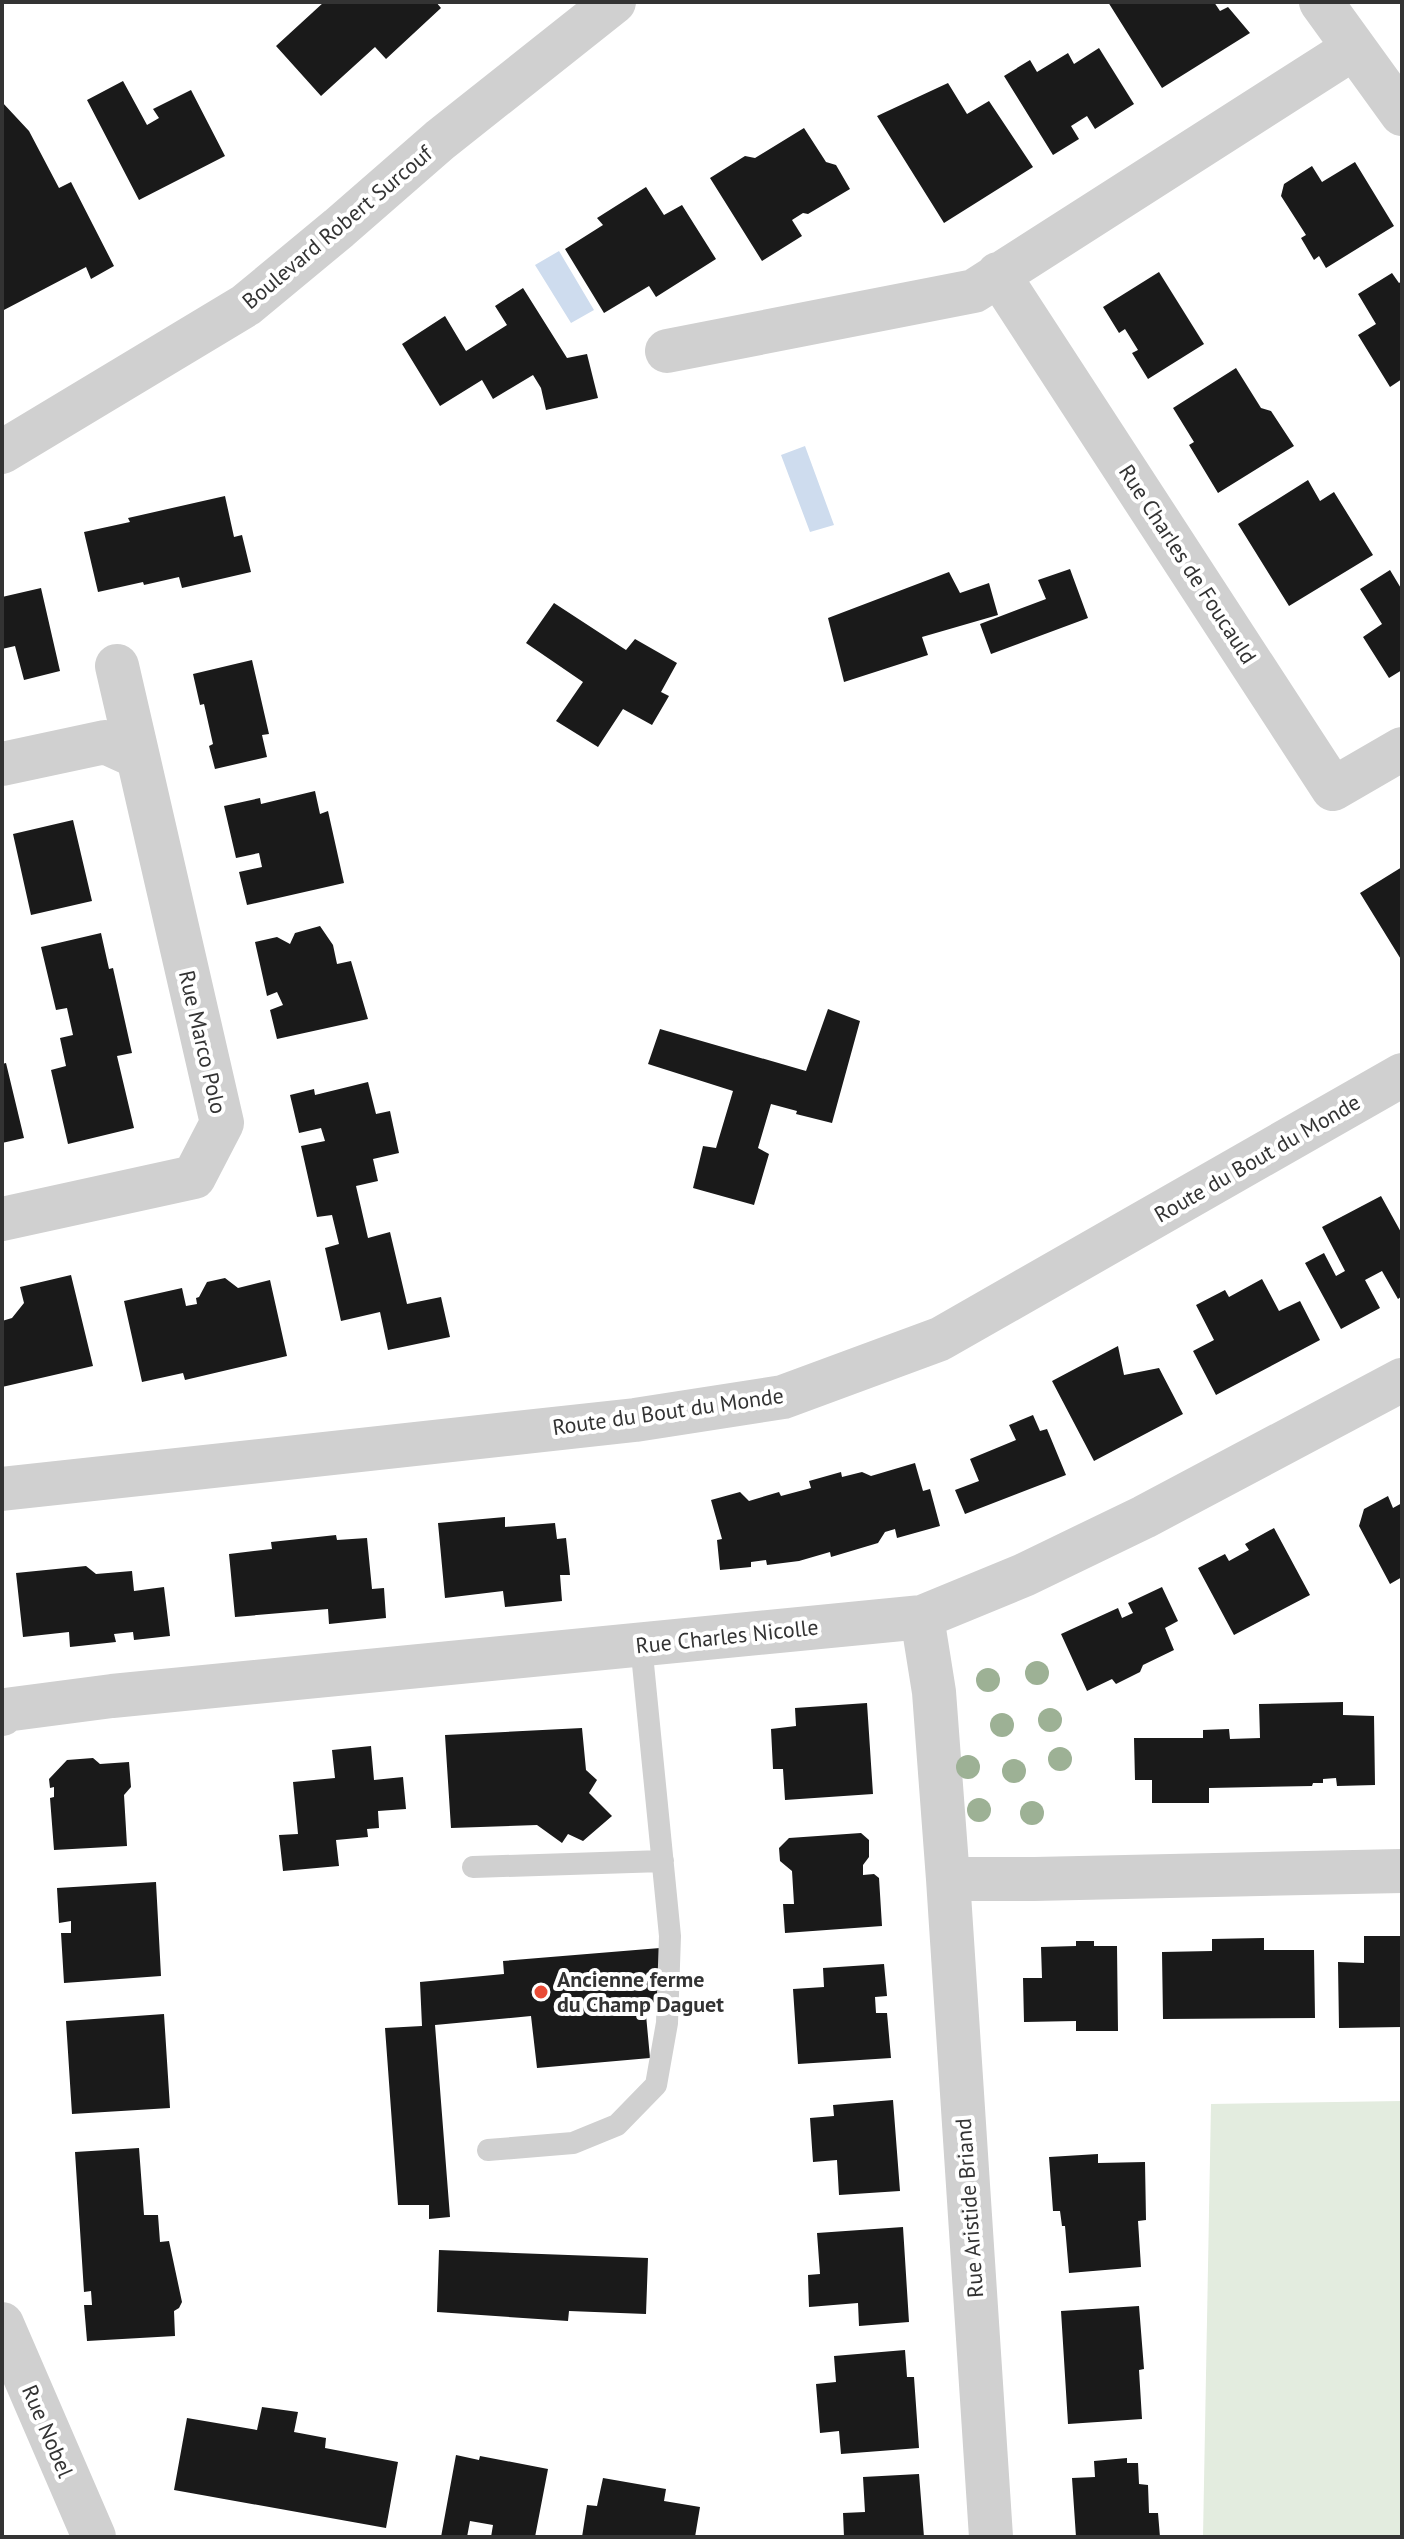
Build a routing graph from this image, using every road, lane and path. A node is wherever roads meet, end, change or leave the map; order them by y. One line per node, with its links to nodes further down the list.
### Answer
1 (614, 2): 7 (street, Boulevard Robert Surcouf)
2 (1321, 2): 3 (street)
3 (1354, 48): 4 (street); 5 (street)
4 (1402, 114)
5 (998, 274): 6 (street); 9 (street, Rue Charles de Foucauld)
6 (667, 351)
7 (2, 452)
8 (117, 666): 10 (street, Rue Marco Polo)
9 (1402, 749)
10 (138, 757): 11 (street); 13 (street, Rue Marco Polo)
11 (2, 764)
12 (1402, 1075): 15 (street, Route du Bout du Monde)
13 (2, 1219)
14 (1402, 1380): 16 (street, Rue Charles Nicolle)
15 (2, 1489)
16 (922, 1617): 17 (street, Rue Charles Nicolle); 22 (street, Rue Aristide Briand)
17 (641, 1644): 18 (street, Rue Charles Nicolle); 19 (lane)
18 (2, 1714)
19 (663, 1861): 20 (lane); 23 (lane)
20 (473, 1867)
21 (1402, 1871): 22 (street)
22 (948, 1879): 26 (street, Rue Aristide Briand)
23 (488, 2150)
24 (2, 2324): 25 (street, Rue Nobel)
25 (94, 2537)
26 (991, 2537)

